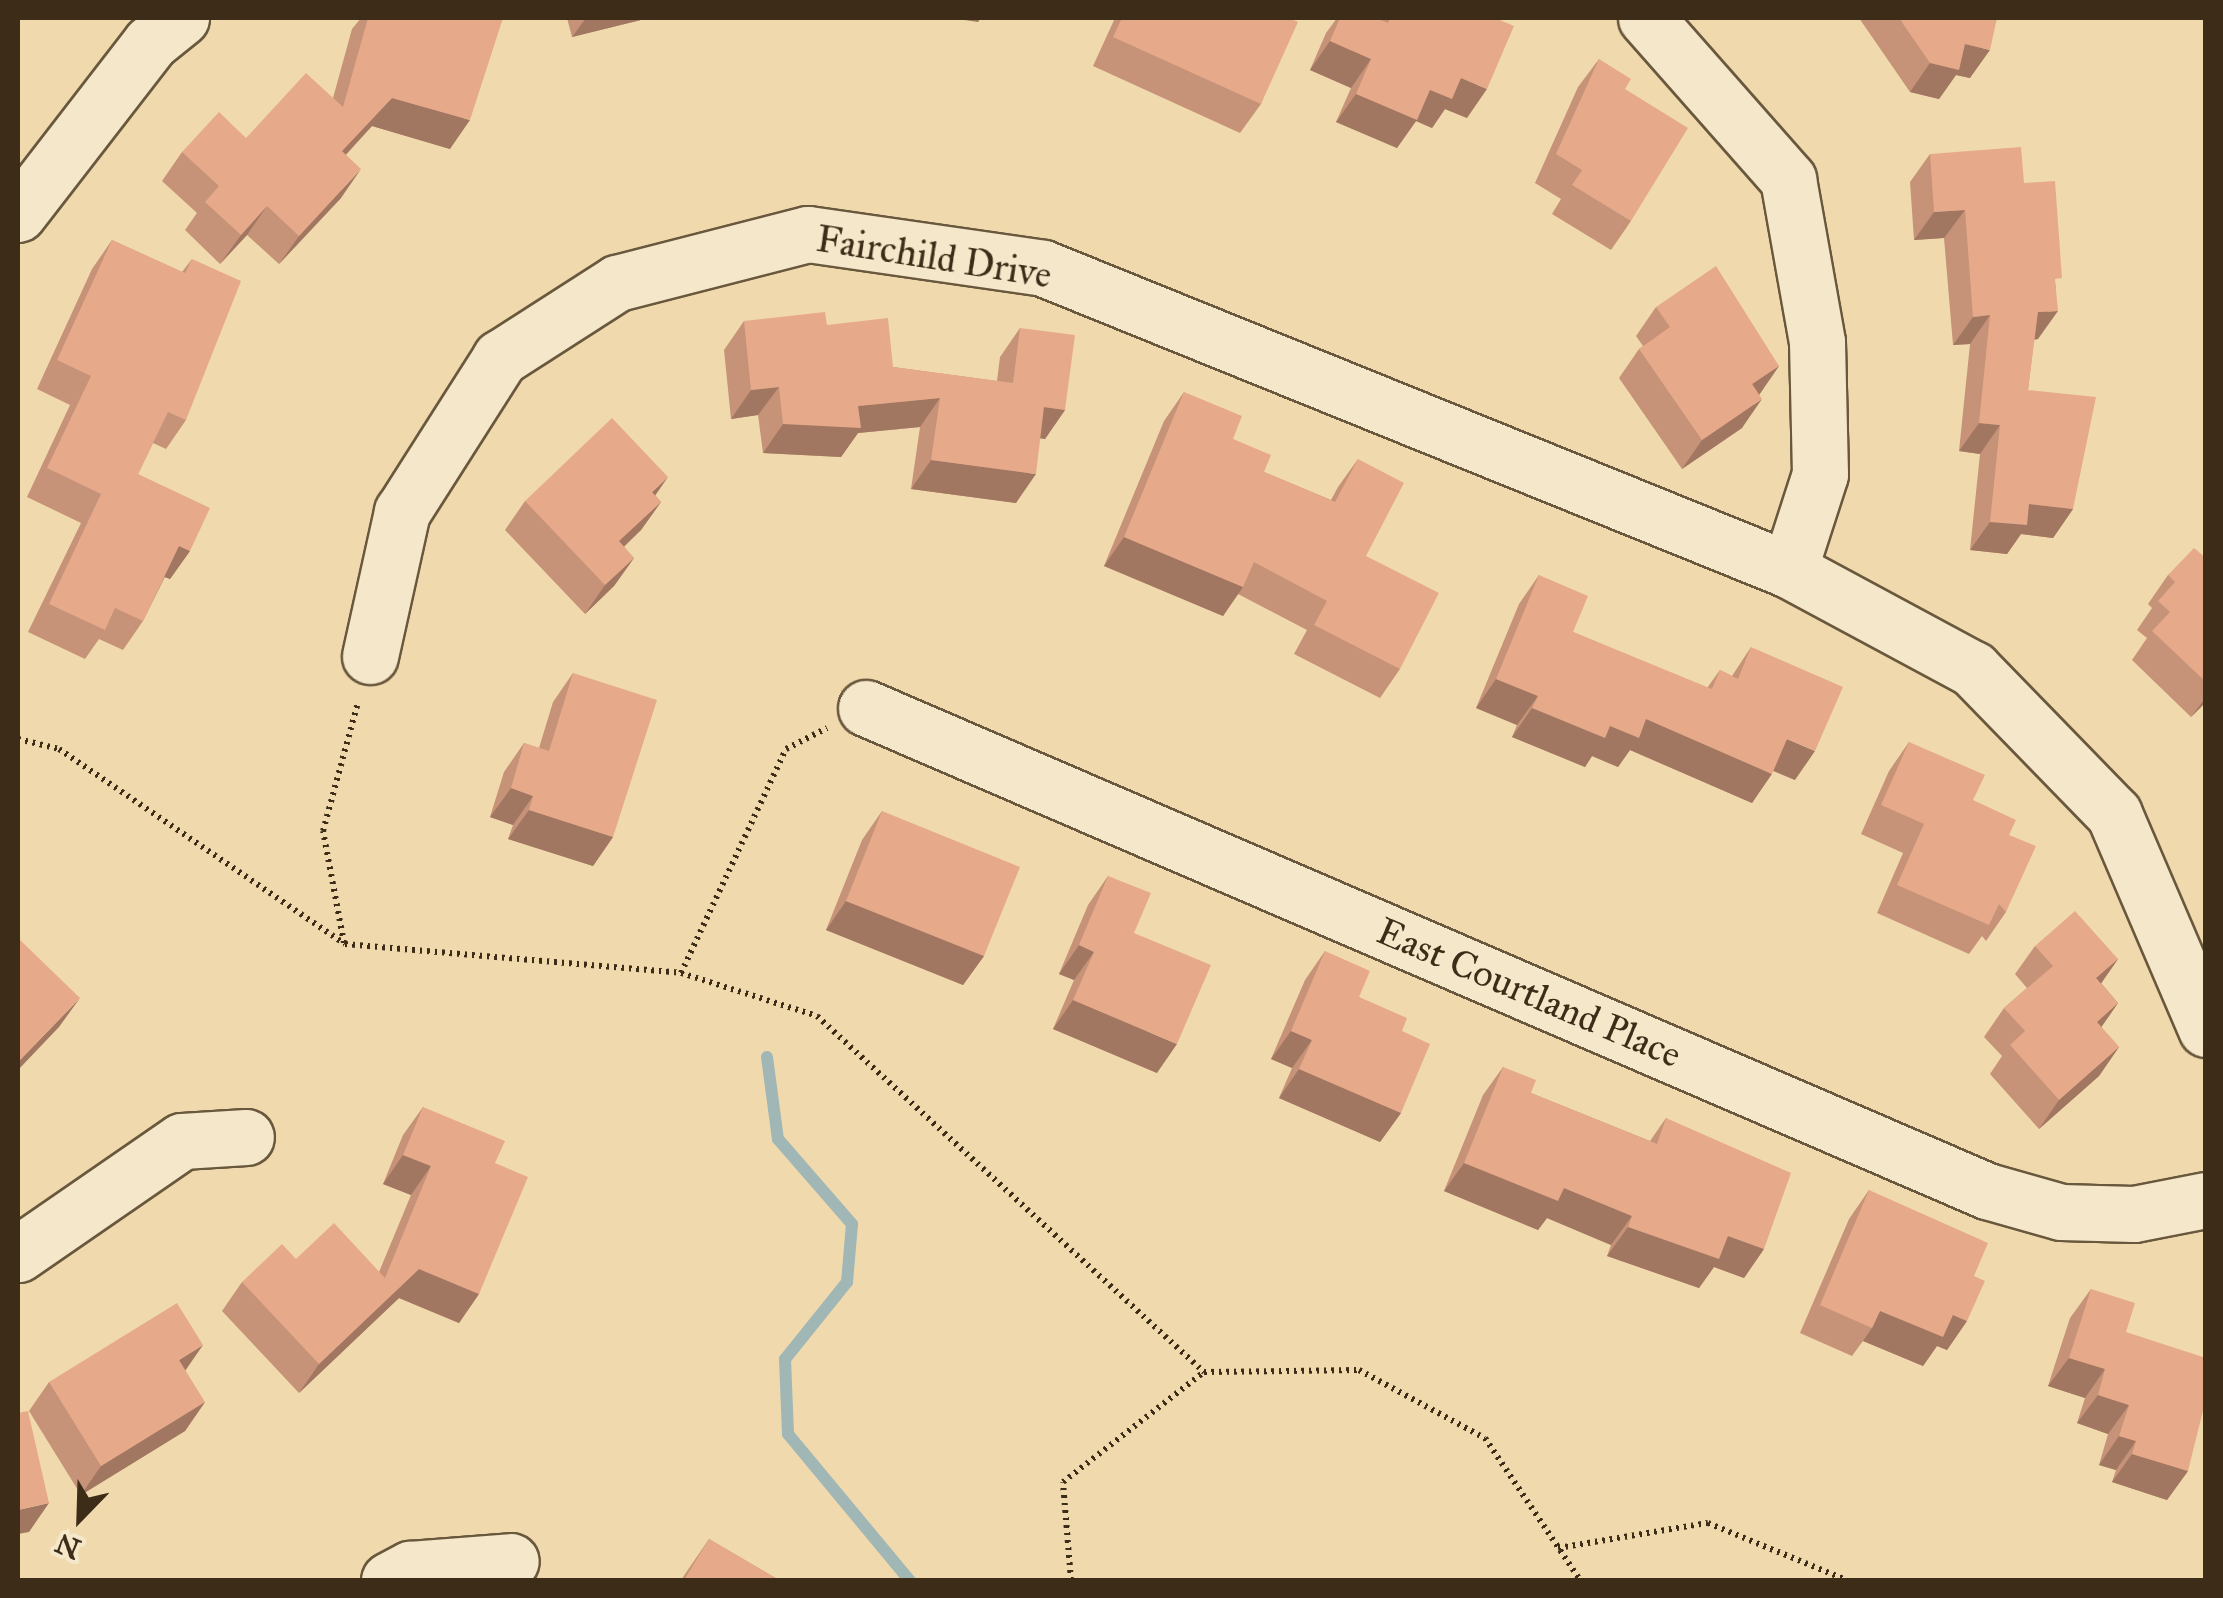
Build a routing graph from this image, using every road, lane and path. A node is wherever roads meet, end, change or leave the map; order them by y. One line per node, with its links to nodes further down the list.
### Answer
1 (181, 18): 3 (street)
2 (1646, 18): 4 (street)
3 (18, 214)
4 (1789, 570): 5 (street, Fairchild Drive); 10 (street, Fairchild Drive)
5 (370, 656): 8 (path)
6 (866, 708): 9 (path); 12 (street, East Courtland Place)
7 (18, 739): 8 (path)
8 (345, 944): 9 (path)
9 (681, 973): 14 (path)
10 (2206, 1028)
11 (246, 1137): 13 (street)
12 (2206, 1200)
13 (18, 1254)
14 (1204, 1372): 15 (path); 18 (path)
15 (1558, 1548): 19 (path); 20 (path)
16 (512, 1561): 17 (street)
17 (389, 1580)
18 (1071, 1580)
19 (1580, 1580)
20 (1846, 1580)

